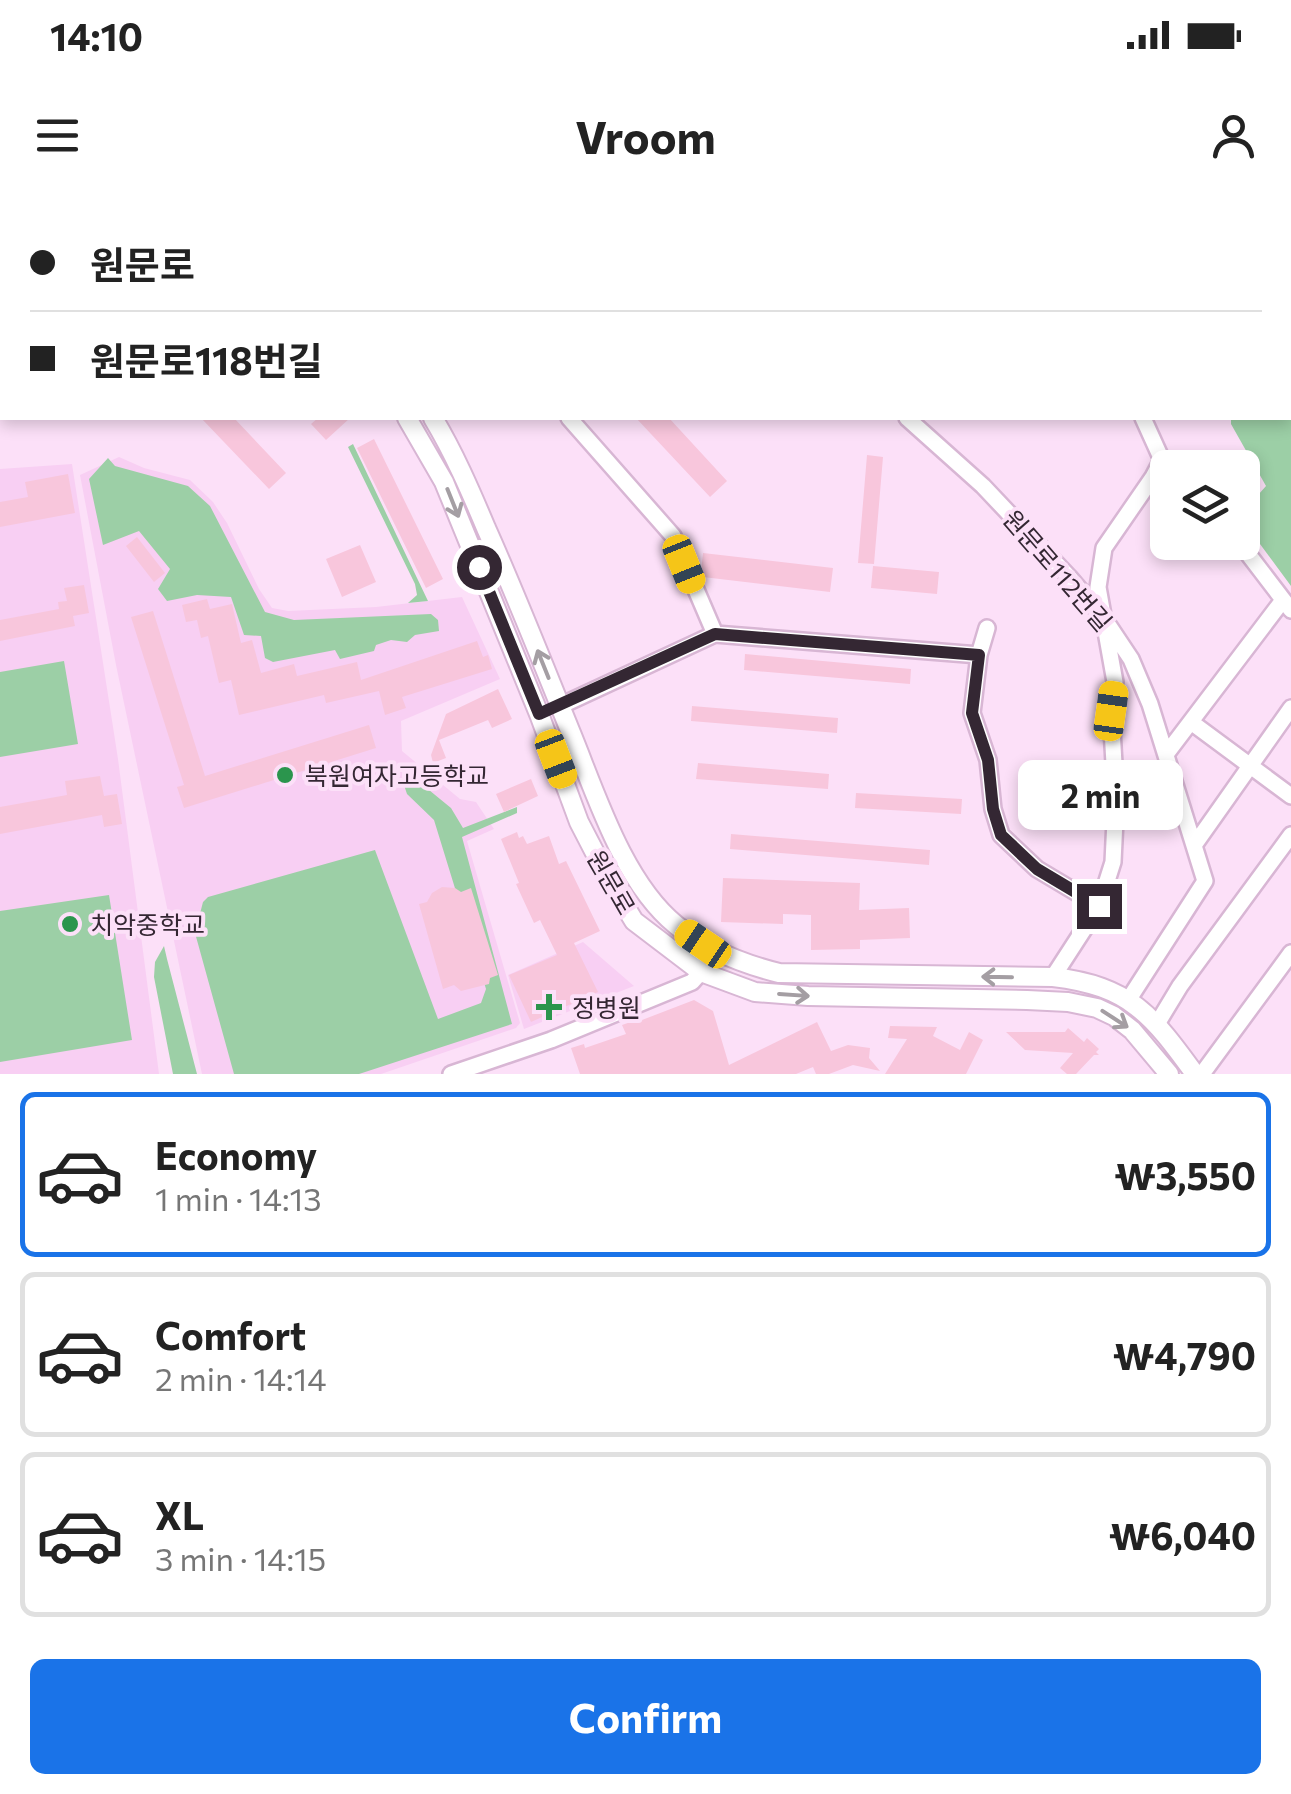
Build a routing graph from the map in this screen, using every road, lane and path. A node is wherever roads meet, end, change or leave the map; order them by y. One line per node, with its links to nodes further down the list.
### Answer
1 (408, 420): 14 (main road, 원문로, one-way to 14)
2 (435, 420): 12 (main road, 원문로, one-way to 2)
3 (571, 420): 10 (street)
4 (910, 420): 8 (street, 원문로112번길)
5 (1143, 420): 8 (street)
6 (1253, 560): 7 (street)
7 (1287, 605): 15 (street)
8 (1103, 617): 16 (street, 원문로112번길); 21 (street)
9 (987, 628): 11 (street)
10 (715, 634): 11 (street); 12 (street)
11 (979, 655): 21 (street)
12 (560, 706): 14 (main road); 22 (main road, 원문로)
13 (1291, 708): 17 (street)
14 (539, 714): 24 (main road, 원문로)
15 (1192, 722): 16 (street); 17 (street)
16 (1166, 753): 20 (street, 원문로112번길)
17 (1250, 765): 18 (street); 20 (street)
18 (1291, 796)
19 (1291, 836): 27 (street)
20 (1196, 844): 26 (street, 원문로112번길)
21 (1099, 906): 25 (street)
22 (716, 950): 24 (main road); 25 (main road, 원문로, one-way to 22)
23 (1291, 953): 30 (street)
24 (701, 972): 28 (street); 29 (main road, 원문로, one-way to 29)
25 (1053, 977): 26 (main road, 원문로)
26 (1129, 999): 27 (main road, 원문로)
27 (1156, 1024): 30 (main road, 원문로)
28 (452, 1074)
29 (1166, 1074)
30 (1199, 1074)

